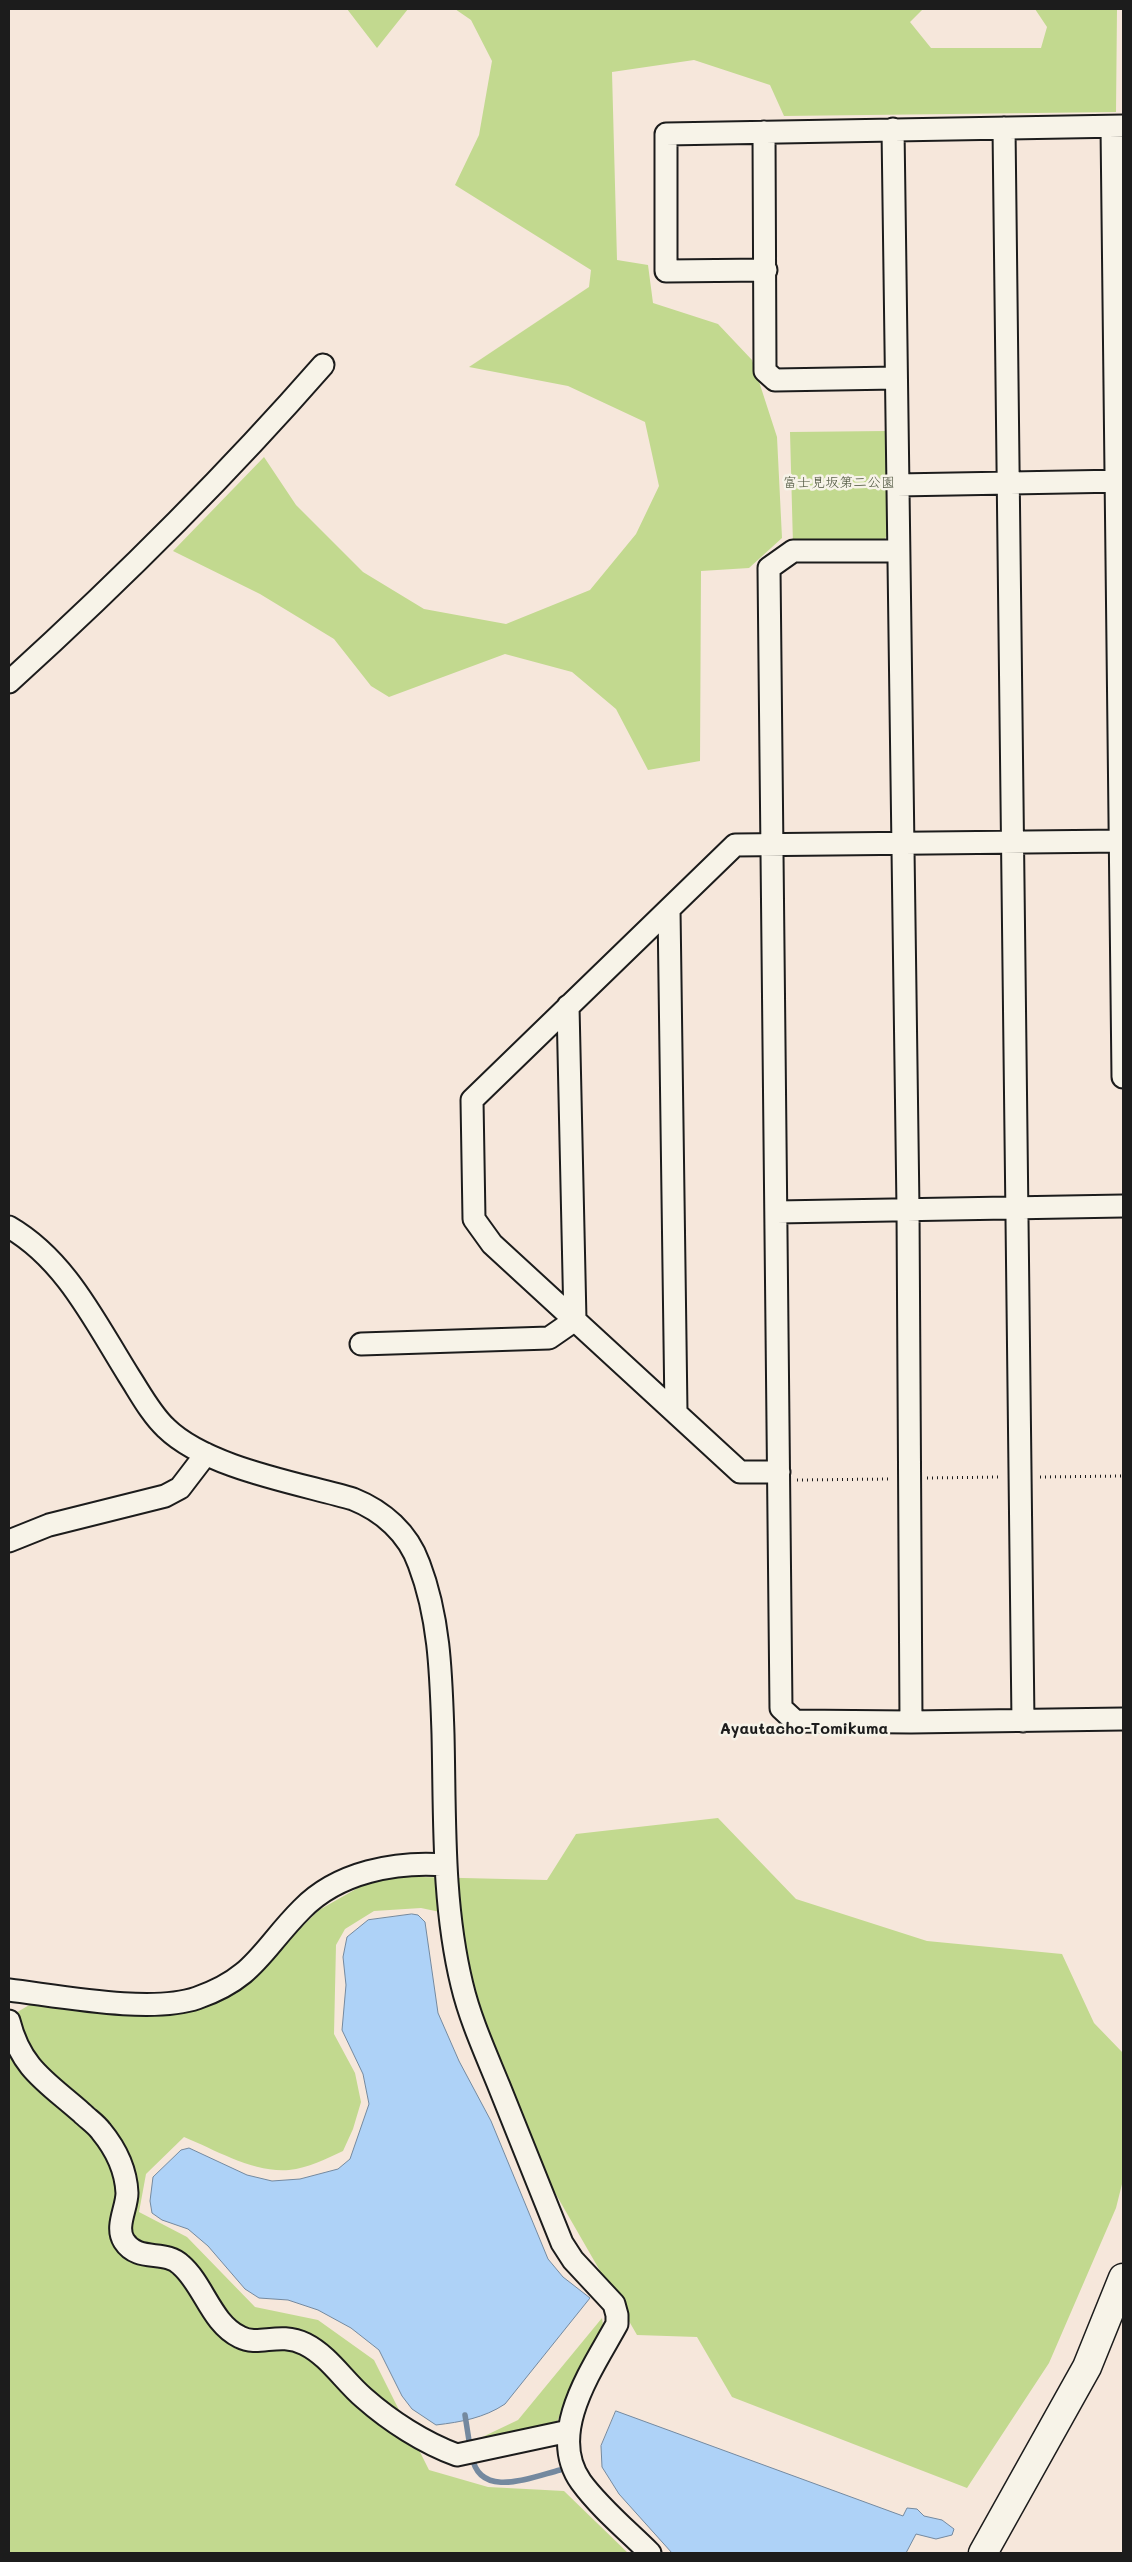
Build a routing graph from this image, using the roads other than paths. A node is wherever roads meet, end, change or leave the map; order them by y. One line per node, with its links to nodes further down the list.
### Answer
1 (1118, 127): 2 (street); 8 (street)
2 (1004, 128): 3 (street); 9 (street)
3 (893, 129): 4 (street); 7 (street)
4 (764, 132): 5 (street); 5 (street)
5 (766, 270): 7 (street)
6 (323, 365): 12 (street)
7 (896, 378): 10 (street)
8 (1120, 481): 9 (street); 13 (street)
9 (1008, 483): 10 (street); 14 (street)
10 (897, 485): 11 (street)
11 (898, 551): 15 (street); 16 (street)
12 (9, 682)
13 (1121, 841): 14 (street); 19 (street)
14 (1012, 842): 15 (street); 21 (street)
15 (901, 843): 16 (street); 22 (street)
16 (772, 844): 17 (street); 23 (street)
17 (669, 909): 18 (street); 27 (street)
18 (568, 1006): 25 (street); 25 (street)
19 (1123, 1077)
20 (1123, 1206): 21 (street)
21 (1017, 1208): 22 (street); 32 (street)
22 (908, 1209): 23 (street); 33 (street)
23 (777, 1212): 29 (street)
24 (9, 1227): 28 (street)
25 (575, 1320): 26 (street); 27 (street)
26 (361, 1344)
27 (676, 1412): 29 (street)
28 (206, 1454): 30 (street); 34 (street)
29 (779, 1476): 33 (street)
30 (9, 1541)
31 (1123, 1719): 32 (street)
32 (1023, 1721): 33 (street)
33 (911, 1722)
34 (446, 1865): 35 (street); 38 (street)
35 (9, 1990)
36 (9, 2021): 38 (street)
37 (1123, 2278): 40 (street)
38 (569, 2431): 39 (street)
39 (650, 2553)
40 (983, 2553)

